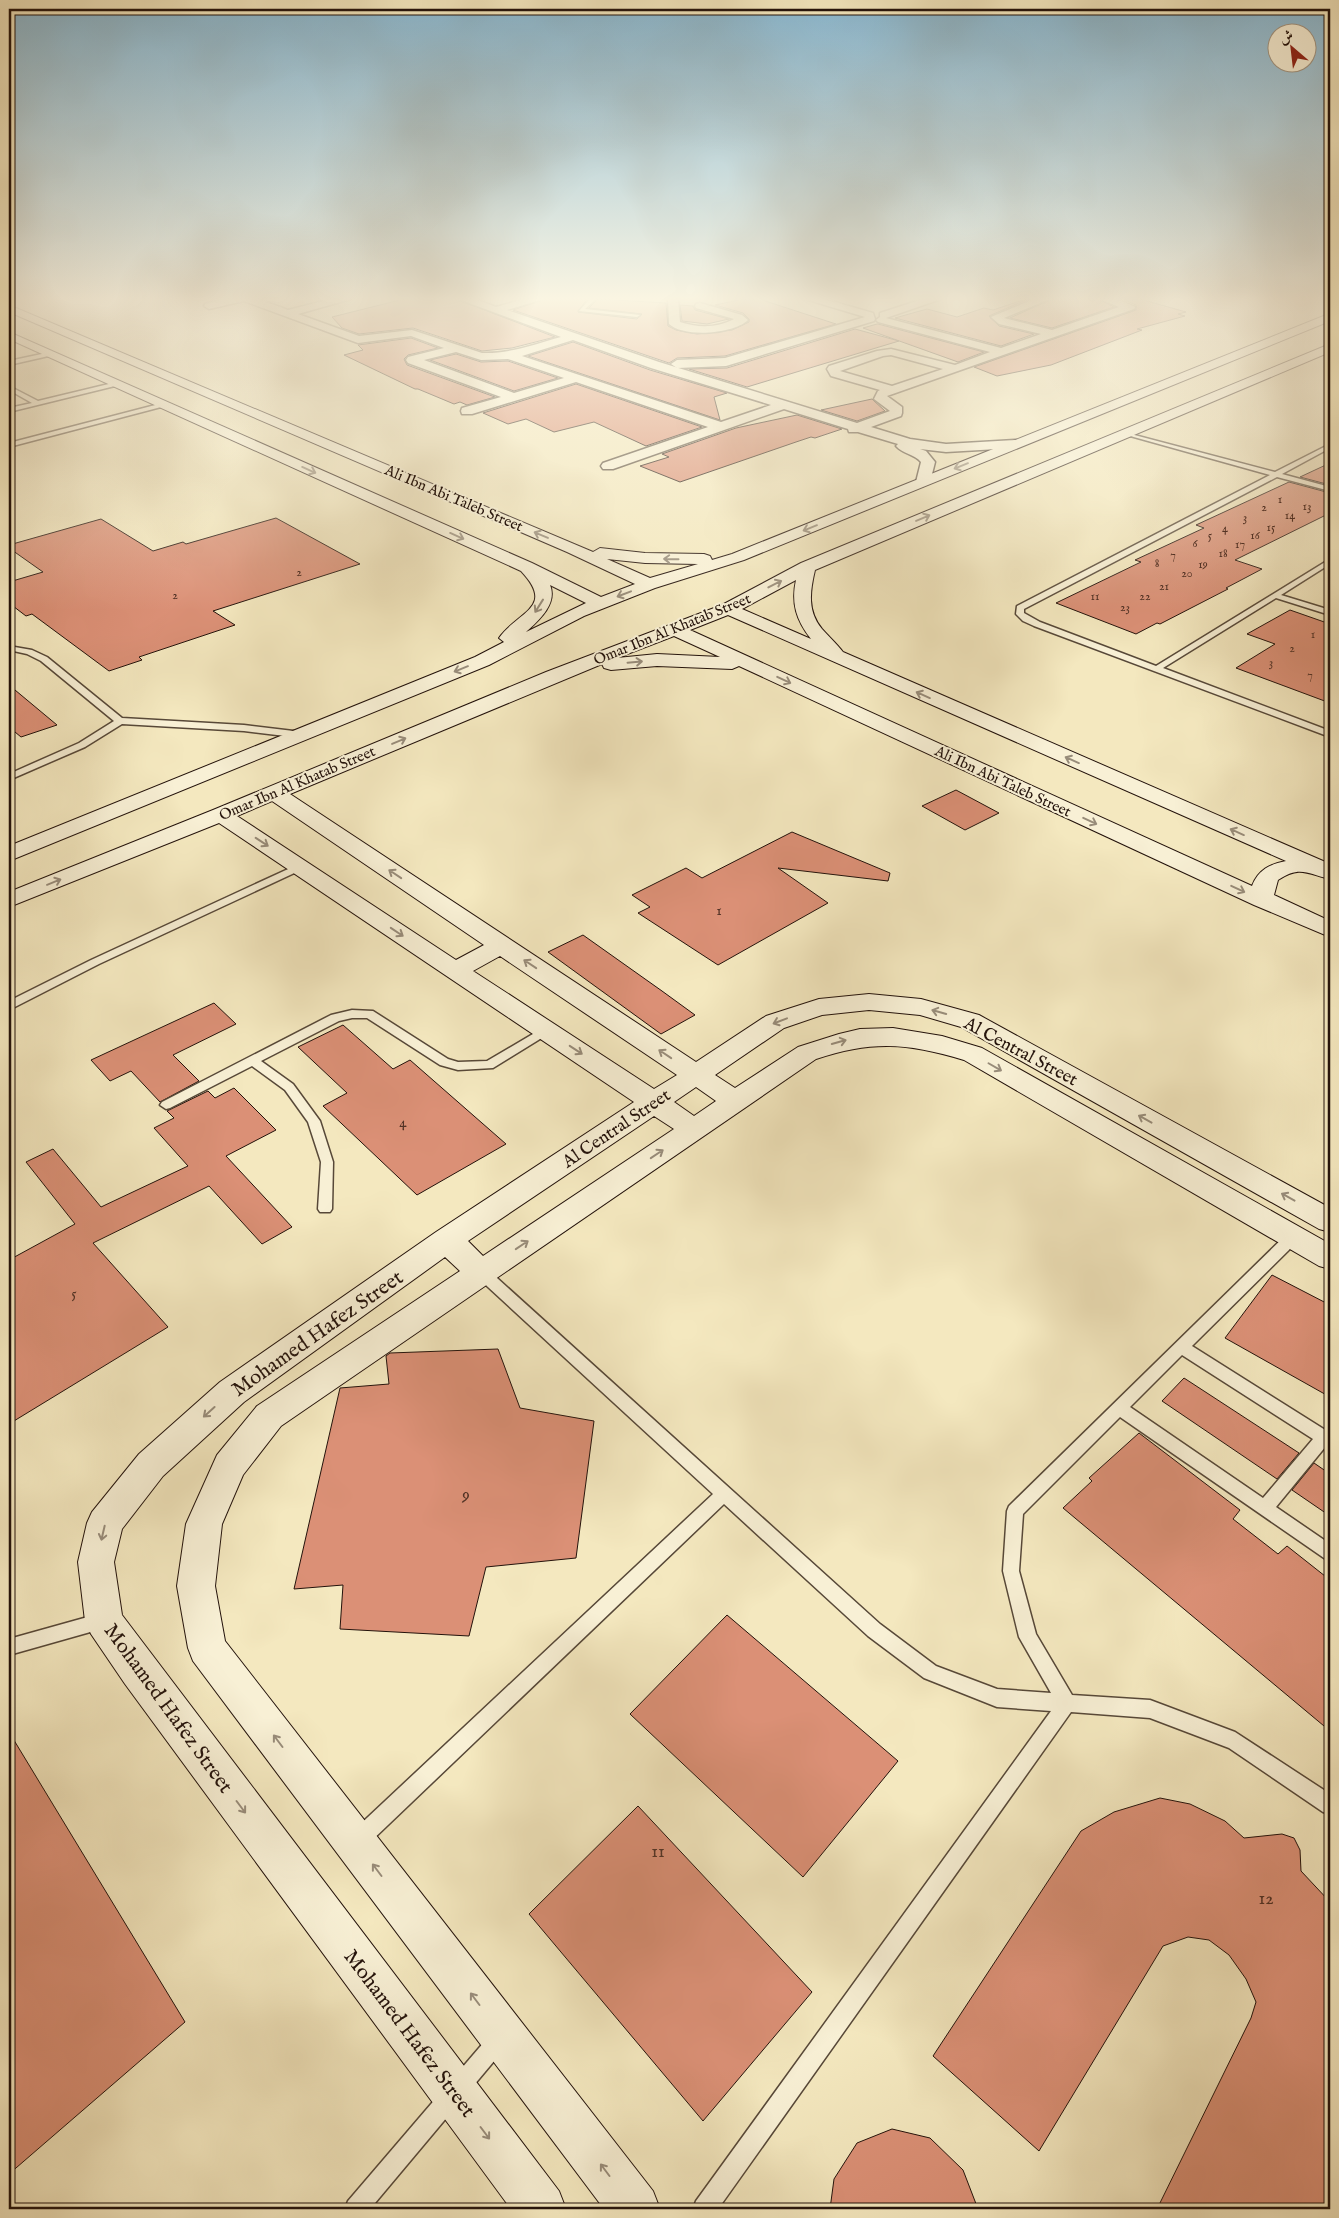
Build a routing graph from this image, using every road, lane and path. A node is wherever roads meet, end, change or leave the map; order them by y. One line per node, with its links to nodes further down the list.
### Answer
1 (37, 403): 12 (lane)
2 (150, 403): 21 (lane)
3 (153, 403): 30 (street, Ali Ibn Abi Taleb Street, one-way to 30)
4 (230, 403): 27 (street, Ali Ibn Abi Taleb Street, one-way to 4)
5 (496, 403): 13 (street)
6 (649, 403): 15 (street)
7 (776, 403): 11 (street)
8 (885, 403): 16 (street)
9 (1118, 403): 20 (street, Omar Ibn Al Khatab Street)
10 (1188, 403): 17 (street, Omar Ibn Al Khatab Street)
11 (784, 405): 15 (street); 16 (street)
12 (9, 410)
13 (467, 411)
14 (104, 412): 18 (lane)
15 (722, 427): 23 (street)
16 (852, 427): 19 (street)
17 (1125, 433): 24 (lane); 31 (street, Omar Ibn Al Khatab Street, one-way to 17)
18 (9, 438)
19 (897, 442): 20 (street); 25 (street)
20 (1015, 444): 25 (street, Omar Ibn Al Khatab Street, one-way to 25)
21 (9, 445)
22 (1330, 446): 24 (lane)
23 (608, 466)
24 (1276, 474): 26 (lane); 44 (lane)
25 (922, 482): 28 (street, Omar Ibn Al Khatab Street, one-way to 28)
26 (1330, 489)
27 (573, 549): 28 (street, one-way to 27); 30 (street); 32 (street, Ali Ibn Abi Taleb Street)
28 (738, 557): 32 (street, Omar Ibn Al Khatab Street)
29 (1330, 561): 33 (lane)
30 (526, 567): 34 (street, Ali Ibn Abi Taleb Street); 42 (street, one-way to 42)
31 (807, 568): 35 (street, Omar Ibn Al Khatab Street, one-way to 31); 41 (street)
32 (649, 584): 34 (street, Omar Ibn Al Khatab Street, one-way to 34)
33 (1275, 595): 36 (lane); 44 (lane)
34 (600, 603): 42 (street, Omar Ibn Al Khatab Street)
35 (728, 609): 37 (street); 38 (street, Omar Ibn Al Khatab Street)
36 (1330, 613)
37 (763, 625): 39 (street); 41 (street)
38 (676, 630): 39 (street, Ali Ibn Abi Taleb Street); 45 (street, Omar Ibn Al Khatab Street)
39 (717, 636): 43 (street, Ali Ibn Abi Taleb Street)
40 (9, 648): 46 (lane)
41 (838, 658): 54 (street, one-way to 41)
42 (482, 661): 48 (street, Omar Ibn Al Khatab Street, one-way to 48)
43 (749, 664): 45 (street, one-way to 43); 56 (street, Ali Ibn Abi Taleb Street, one-way to 56)
44 (1156, 669): 47 (lane)
45 (553, 676): 50 (street, Omar Ibn Al Khatab Street, one-way to 45)
46 (120, 721): 48 (lane); 49 (lane)
47 (1330, 734)
48 (302, 735): 52 (street, Omar Ibn Al Khatab Street)
49 (9, 777)
50 (274, 793): 51 (street, Omar Ibn Al Khatab Street); 58 (street, one-way to 50)
51 (221, 815): 53 (street, one-way to 53); 55 (street, Omar Ibn Al Khatab Street, one-way to 51)
52 (9, 854)
53 (300, 867): 59 (street, one-way to 59); 60 (lane)
54 (1320, 868): 56 (street)
55 (9, 900)
56 (1262, 900): 57 (street, Ali Ibn Abi Taleb Street)
57 (1330, 930)
58 (502, 945): 59 (street); 63 (street, one-way to 58)
59 (455, 970): 61 (street)
60 (9, 1006)
61 (547, 1031): 62 (lane); 65 (street, one-way to 65)
62 (252, 1060): 66 (lane); 70 (lane)
63 (696, 1075): 64 (street); 65 (street, Al Central Street); 68 (street, Al Central Street, one-way to 63)
64 (735, 1101): 67 (street, Al Central Street); 69 (street, Al Central Street, one-way to 69)
65 (655, 1102): 67 (street); 73 (street, Al Central Street)
66 (166, 1105)
67 (694, 1129): 75 (street, Al Central Street, one-way to 67)
68 (1172, 1134): 69 (street); 71 (street, Al Central Street, one-way to 68)
69 (1154, 1158): 72 (street, Al Central Street)
70 (325, 1208)
71 (1321, 1215): 72 (street)
72 (1293, 1237): 74 (street, Al Central Street); 76 (lane)
73 (447, 1240): 75 (street); 82 (street, Mohamed Hafez Street, one-way to 82)
74 (1330, 1258)
75 (482, 1272): 79 (lane); 86 (street, one-way to 75)
76 (1181, 1347): 77 (lane); 78 (lane)
77 (1119, 1408): 80 (lane); 84 (lane)
78 (1327, 1439): 80 (lane)
79 (724, 1494): 84 (lane); 86 (lane)
80 (1265, 1508): 81 (lane)
81 (1330, 1552)
82 (104, 1621): 83 (lane); 88 (street, Mohamed Hafez Street, one-way to 88)
83 (9, 1647)
84 (1067, 1703): 85 (lane); 92 (lane)
85 (1330, 1806)
86 (355, 1842): 87 (street, one-way to 86)
87 (503, 2035): 88 (lane); 91 (street, one-way to 87)
88 (455, 2092): 89 (lane); 90 (street, Mohamed Hafez Street, one-way to 90)
89 (356, 2209)
90 (541, 2209)
91 (635, 2209)
92 (704, 2209)

